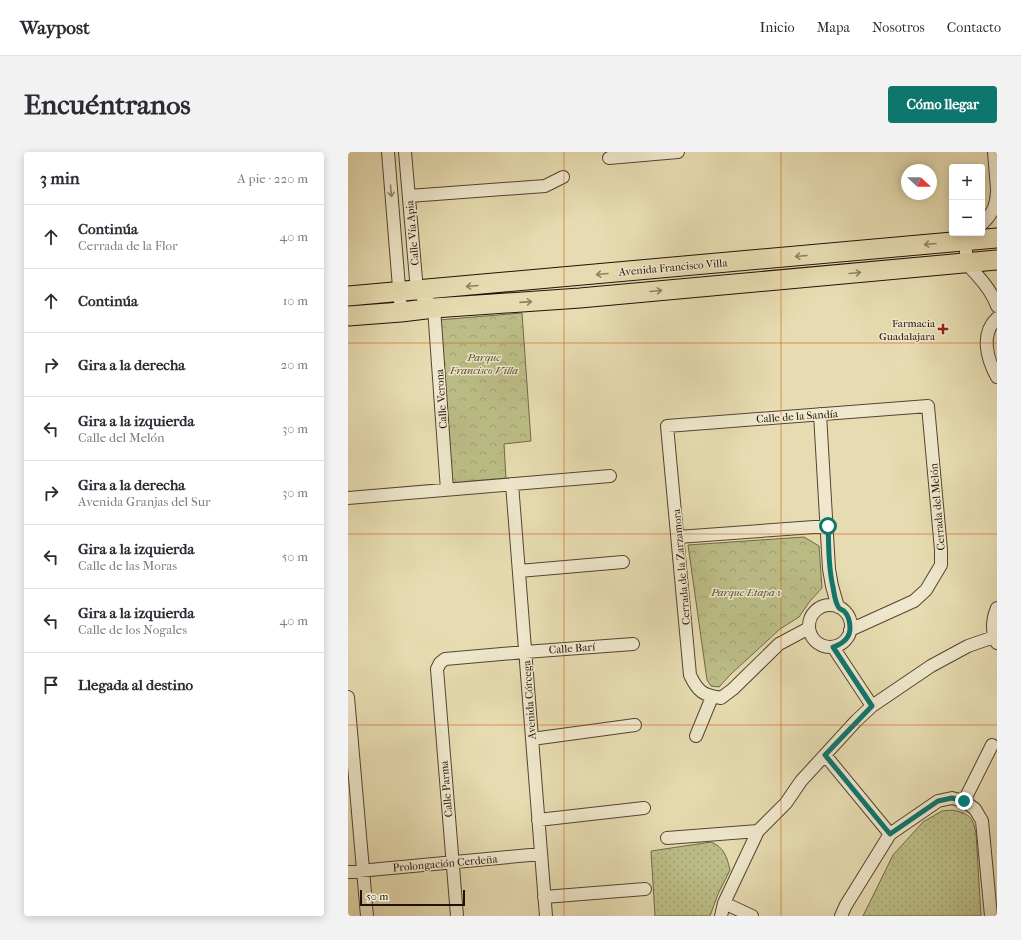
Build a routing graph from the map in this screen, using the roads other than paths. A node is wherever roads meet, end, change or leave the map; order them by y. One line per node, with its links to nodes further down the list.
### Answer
1 (388, 152): 16 (street, Calle Vía Apia, one-way to 16)
2 (405, 152): 9 (street, Calle Vía Apia)
3 (678, 152): 5 (street)
4 (994, 152): 8 (street)
5 (654, 153): 6 (street)
6 (609, 158)
7 (563, 177): 9 (street)
8 (997, 190): 10 (street)
9 (409, 196): 16 (street, Calle Vía Apia)
10 (985, 221)
11 (970, 237): 12 (main road, Avenida Francisco Villa); 14 (street); 15 (main road, Avenida Francisco Villa, one-way to 15)
12 (997, 238)
13 (997, 260): 14 (main road, Avenida Francisco Villa)
14 (966, 263): 18 (main road, Avenida Francisco Villa, one-way to 14); 19 (street)
15 (577, 276): 16 (main road, Avenida Francisco Villa, one-way to 16); 18 (main road)
16 (409, 292): 17 (main road, Avenida Francisco Villa); 20 (street); 21 (street, Calle Vía Apia)
17 (348, 296)
18 (580, 298): 20 (main road, Avenida Francisco Villa, one-way to 18)
19 (997, 306)
20 (434, 308): 21 (main road, Avenida Francisco Villa); 30 (street, Calle Verona)
21 (401, 312): 22 (main road, Avenida Francisco Villa)
22 (348, 316)
23 (997, 318): 24 (street)
24 (997, 377)
25 (928, 406): 26 (street, Calle de la Sandía); 39 (street, Cerrada del Melón)
26 (820, 414): 27 (street, Calle de la Sandía); 32 (street)
27 (667, 426): 33 (street, Cerrada de la Zarzamora)
28 (610, 476): 29 (street)
29 (512, 484): 30 (street); 35 (street, Avenida Córcega)
30 (447, 490): 31 (street)
31 (348, 498)
32 (828, 526): 33 (street); 36 (street)
33 (678, 537): 46 (street, Cerrada de la Zarzamora)
34 (623, 562): 35 (street)
35 (519, 571): 43 (street, Avenida Córcega)
36 (838, 607): 38 (street); 39 (street)
37 (997, 608): 40 (street)
38 (809, 628): 42 (street); 46 (street)
39 (850, 630): 42 (street)
40 (996, 640): 47 (street)
41 (633, 644): 43 (street, Calle Barí)
42 (833, 647): 47 (street)
43 (525, 652): 44 (street, Calle Barí); 50 (street, Avenida Córcega)
44 (440, 663): 60 (street, Calle Parma)
45 (348, 697): 61 (street)
46 (712, 697): 49 (street)
47 (872, 706): 52 (street)
48 (635, 725): 50 (street)
49 (696, 736)
50 (532, 739): 55 (street, Avenida Córcega)
51 (992, 745): 53 (street)
52 (825, 755): 56 (street); 57 (street)
53 (964, 801): 57 (street); 72 (street)
54 (644, 808): 55 (street)
55 (538, 820): 59 (street, Avenida Córcega)
56 (758, 831): 58 (street); 65 (street)
57 (890, 834): 71 (street)
58 (667, 838)
59 (541, 854): 60 (street, Prolongación Cerdeña); 64 (street, Avenida Córcega)
60 (452, 862): 61 (street, Prolongación Cerdeña); 67 (street, Calle Parma)
61 (363, 870): 62 (street, Prolongación Cerdeña); 66 (street)
62 (348, 872)
63 (645, 889): 64 (street)
64 (544, 897): 68 (street, Avenida Córcega)
65 (724, 903): 69 (street); 70 (street)
66 (367, 916)
67 (457, 916)
68 (546, 916)
69 (721, 916)
70 (752, 916)
71 (841, 916)
72 (991, 916)

